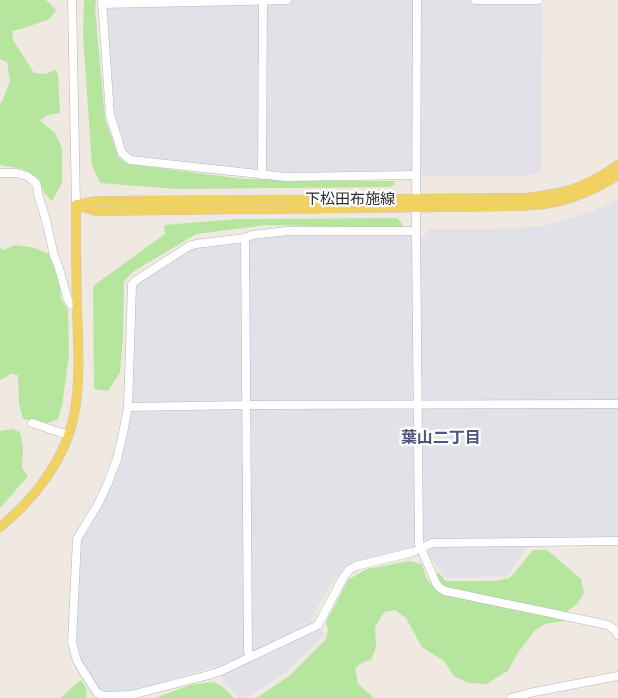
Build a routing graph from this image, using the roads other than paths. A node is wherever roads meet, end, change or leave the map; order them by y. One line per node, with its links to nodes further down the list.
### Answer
1 (72, 0): 14 (street)
2 (263, 0): 3 (street); 7 (street); 10 (street)
3 (287, 0)
4 (417, 0): 12 (street)
5 (475, 0): 6 (street)
6 (538, 0)
7 (102, 2): 10 (street)
8 (618, 165): 13 (main road, 下松田布施線)
9 (0, 172): 17 (street)
10 (262, 175): 12 (street)
11 (618, 175): 13 (main road, 下松田布施線)
12 (416, 176): 13 (street)
13 (416, 203): 14 (main road, 下松田布施線); 15 (street)
14 (76, 205): 17 (main road)
15 (416, 231): 16 (street); 20 (street)
16 (244, 238): 19 (street); 21 (street)
17 (77, 306): 23 (main road)
18 (618, 404): 20 (street)
19 (247, 405): 20 (street); 21 (street); 28 (street)
20 (417, 405): 26 (street)
21 (128, 407): 28 (street)
22 (32, 423): 23 (street)
23 (68, 435): 24 (main road)
24 (0, 527)
25 (618, 541): 26 (street)
26 (421, 548): 27 (street); 28 (street)
27 (618, 635)
28 (250, 656)
29 (618, 676): 30 (street)
30 (530, 695): 31 (street)
31 (510, 698)

